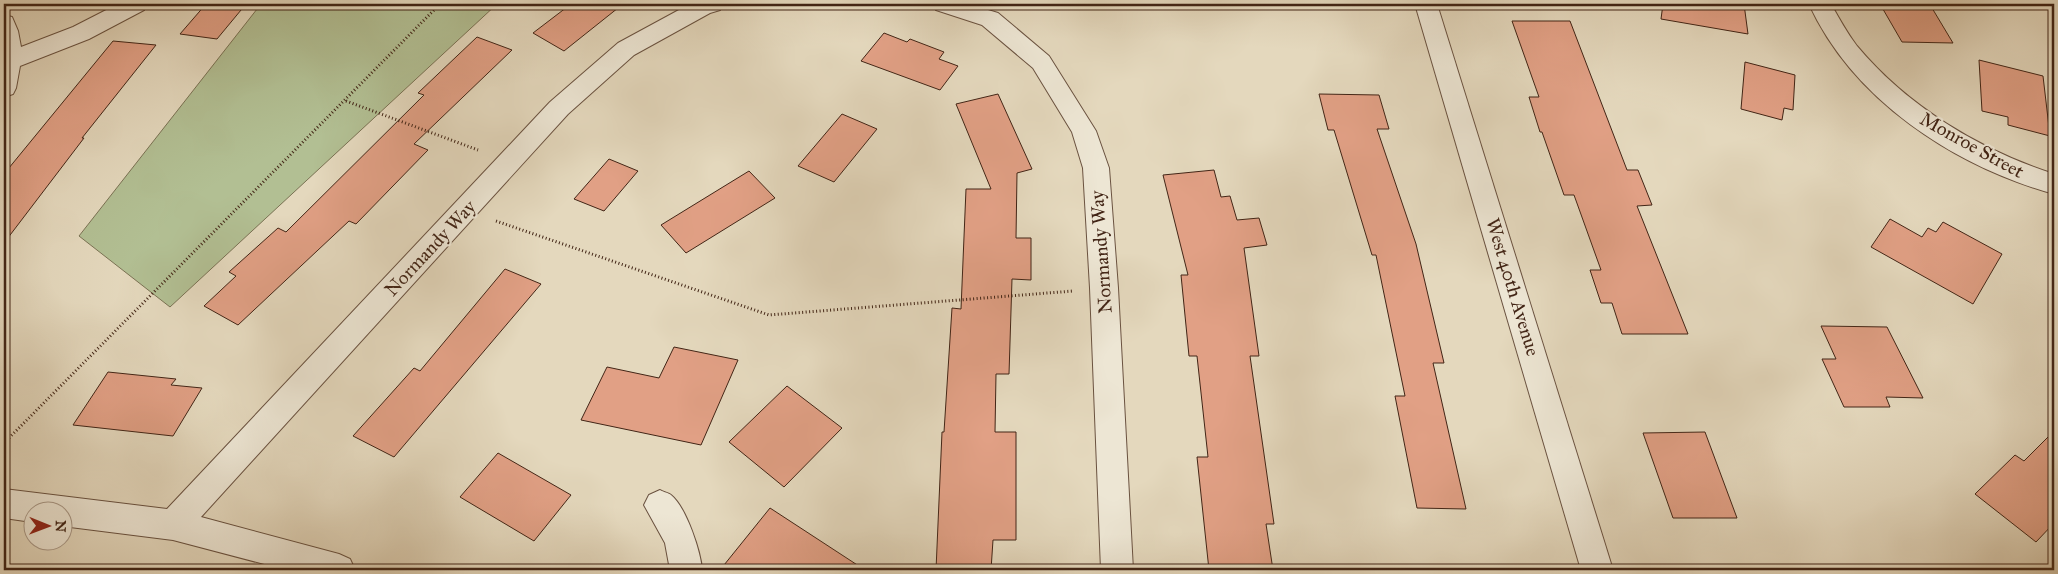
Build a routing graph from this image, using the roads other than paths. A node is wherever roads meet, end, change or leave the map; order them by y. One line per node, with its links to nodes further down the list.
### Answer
1 (136, 4): 7 (street)
2 (712, 4): 12 (street, Normandy Way)
3 (944, 4): 15 (street, Normandy Way)
4 (1426, 4): 16 (street, West 40th Avenue)
5 (1820, 4): 9 (street, Monroe Street)
6 (4, 24): 7 (street)
7 (9, 61): 8 (street)
8 (4, 88)
9 (2054, 184)
10 (4, 504): 12 (street)
11 (660, 505): 14 (street)
12 (173, 525): 13 (street)
13 (339, 570)
14 (686, 570)
15 (1117, 570)
16 (1597, 570)

